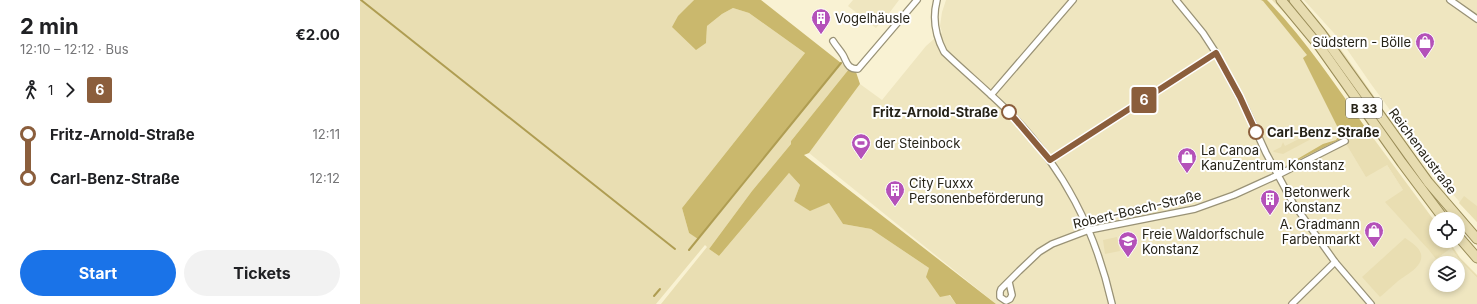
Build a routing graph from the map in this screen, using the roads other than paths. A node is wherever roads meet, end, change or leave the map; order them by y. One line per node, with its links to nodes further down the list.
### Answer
1 (917, 0): 9 (street)
2 (936, 0): 11 (street)
3 (1073, 0): 11 (street)
4 (1176, 0): 10 (street)
5 (1281, 0): 15 (main road, Reichenaustraße / B 33)
6 (1294, 0): 17 (main road, Reichenaustraße / B 33)
7 (1450, 0): 8 (street)
8 (1477, 19)
9 (833, 41)
10 (1216, 53): 13 (street); 14 (street)
11 (991, 95): 13 (street)
12 (1345, 140): 14 (street, Robert-Bosch-Straße)
13 (1050, 160): 16 (street)
14 (1278, 175): 16 (street, Robert-Bosch-Straße); 20 (street)
15 (1439, 212)
16 (1089, 230): 21 (street, Robert-Bosch-Straße); 22 (street)
17 (1477, 239)
18 (1465, 244): 19 (main road)
19 (1477, 258)
20 (1335, 262): 23 (street); 24 (street)
21 (1009, 282)
22 (1112, 304)
23 (1292, 304)
24 (1371, 304)

